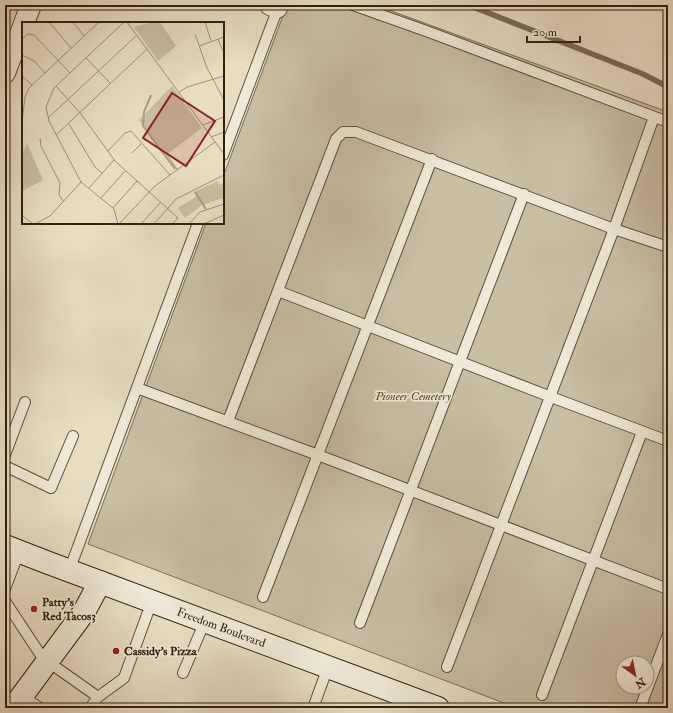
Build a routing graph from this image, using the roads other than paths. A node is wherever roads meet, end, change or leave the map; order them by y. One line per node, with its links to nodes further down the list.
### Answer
1 (31, 5): 4 (street)
2 (353, 5): 8 (lane)
3 (275, 6): 10 (lane)
4 (25, 22)
5 (22, 27): 6 (street)
6 (10, 47): 7 (street)
7 (5, 73)
8 (654, 117): 9 (lane); 14 (lane)
9 (668, 122)
10 (224, 152)
11 (432, 159): 12 (lane); 16 (lane); 17 (lane)
12 (524, 194): 14 (lane); 18 (lane)
13 (198, 224): 19 (lane)
14 (614, 229): 15 (lane); 20 (lane)
15 (668, 247)
16 (278, 291): 17 (lane); 22 (lane)
17 (368, 326): 18 (lane); 27 (lane)
18 (459, 362): 20 (lane); 29 (lane)
19 (137, 388): 22 (lane); 33 (lane)
20 (551, 397): 23 (lane); 30 (lane)
21 (25, 402): 26 (lane)
22 (228, 421): 27 (lane)
23 (642, 432): 25 (lane); 32 (lane)
24 (73, 436): 28 (lane)
25 (668, 441)
26 (5, 455)
27 (318, 455): 29 (lane); 37 (lane)
28 (5, 466)
29 (411, 491): 30 (lane); 41 (lane)
30 (502, 526): 32 (lane); 45 (lane)
31 (12, 549): 33 (main road, Freedom Boulevard); 35 (lane)
32 (592, 560): 36 (lane); 47 (lane)
33 (69, 571): 34 (main road, Freedom Boulevard)
34 (100, 582): 39 (main road, Freedom Boulevard); 43 (main road)
35 (5, 589)
36 (668, 589)
37 (263, 597)
38 (5, 601): 43 (lane)
39 (152, 601): 40 (main road, Freedom Boulevard); 48 (lane)
40 (205, 621): 44 (main road, Freedom Boulevard); 46 (lane)
41 (360, 623)
42 (668, 634): 54 (lane)
43 (47, 662): 48 (lane); 49 (main road)
44 (328, 667): 52 (lane); 53 (main road, Freedom Boulevard)
45 (447, 667)
46 (183, 673)
47 (542, 695)
48 (98, 697): 51 (lane)
49 (18, 702): 50 (lane)
50 (40, 708)
51 (90, 708)
52 (313, 708)
53 (438, 708)
54 (640, 708)

